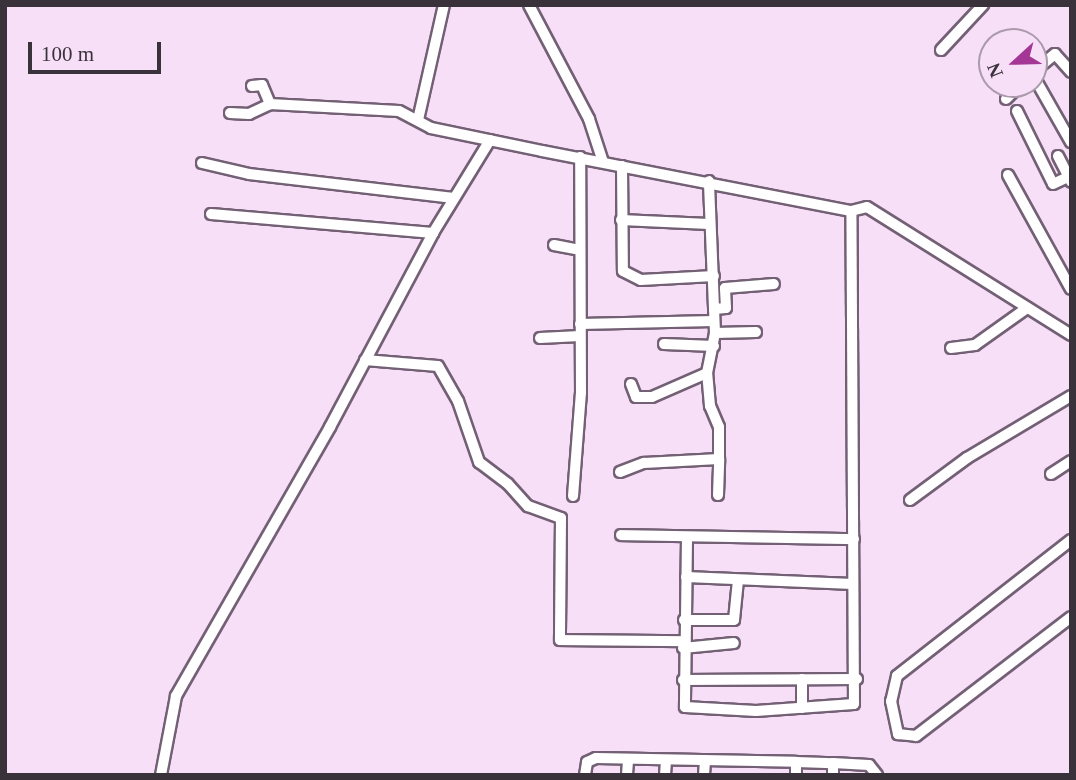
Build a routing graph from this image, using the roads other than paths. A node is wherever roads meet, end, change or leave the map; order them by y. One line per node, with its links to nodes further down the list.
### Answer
1 (444, 5): 12 (street)
2 (529, 5): 17 (street)
3 (983, 5): 4 (street)
4 (941, 50)
5 (1048, 60): 6 (street)
6 (1071, 72)
7 (252, 86): 9 (street)
8 (1046, 98): 14 (street)
9 (270, 104): 11 (street); 12 (street)
10 (1017, 111): 21 (street)
11 (230, 113)
12 (418, 121): 13 (street)
13 (490, 140): 16 (street); 23 (street)
14 (1071, 142)
15 (1058, 156): 21 (street)
16 (580, 157): 17 (street); 30 (street)
17 (603, 162): 19 (street)
18 (202, 163): 23 (street)
19 (622, 166): 22 (street); 26 (street)
20 (1008, 175): 33 (street)
21 (1069, 180)
22 (709, 181): 24 (street); 27 (street)
23 (453, 198): 28 (street)
24 (851, 211): 34 (street); 59 (street)
25 (211, 214): 28 (street)
26 (621, 219): 27 (street); 31 (street)
27 (709, 225): 31 (street)
28 (433, 233): 46 (street)
29 (554, 245): 30 (street)
30 (580, 250): 37 (street)
31 (713, 276): 35 (street)
32 (774, 284): 35 (street)
33 (1071, 289)
34 (1027, 308): 40 (street); 45 (street)
35 (714, 309): 36 (street)
36 (714, 321): 37 (street); 39 (street)
37 (580, 324): 41 (street)
38 (756, 332): 39 (street)
39 (715, 333): 44 (street)
40 (1071, 335)
41 (580, 336): 42 (street); 55 (street)
42 (540, 338)
43 (664, 344): 44 (street)
44 (715, 346): 47 (street)
45 (951, 348)
46 (365, 360): 67 (street); 78 (street)
47 (707, 373): 48 (street); 50 (street)
48 (631, 384)
49 (1071, 396): 56 (street)
50 (719, 459): 52 (street); 54 (street)
51 (1071, 461): 53 (street)
52 (620, 472)
53 (1051, 474)
54 (718, 495)
55 (573, 496)
56 (910, 500)
57 (621, 536): 58 (street)
58 (687, 537): 59 (street); 61 (street)
59 (854, 539): 63 (street)
60 (1071, 540): 64 (street)
61 (685, 577): 62 (street); 65 (street)
62 (738, 580): 63 (street); 65 (street)
63 (853, 584): 69 (street)
64 (1071, 617)
65 (684, 620): 67 (street)
66 (734, 643): 67 (street)
67 (683, 644): 70 (street)
68 (802, 679): 69 (street); 70 (street); 71 (street)
69 (857, 679): 71 (street)
70 (683, 680): 71 (street)
71 (802, 708)
72 (628, 758): 73 (street); 79 (street); 80 (street)
73 (666, 760): 74 (street); 81 (street)
74 (705, 760): 75 (street); 82 (street)
75 (755, 762): 76 (street); 83 (street)
76 (796, 762): 77 (street); 84 (street)
77 (833, 763): 85 (street); 86 (street)
78 (161, 775)
79 (585, 775)
80 (627, 775)
81 (665, 775)
82 (704, 775)
83 (755, 775)
84 (796, 775)
85 (833, 775)
86 (877, 775)

